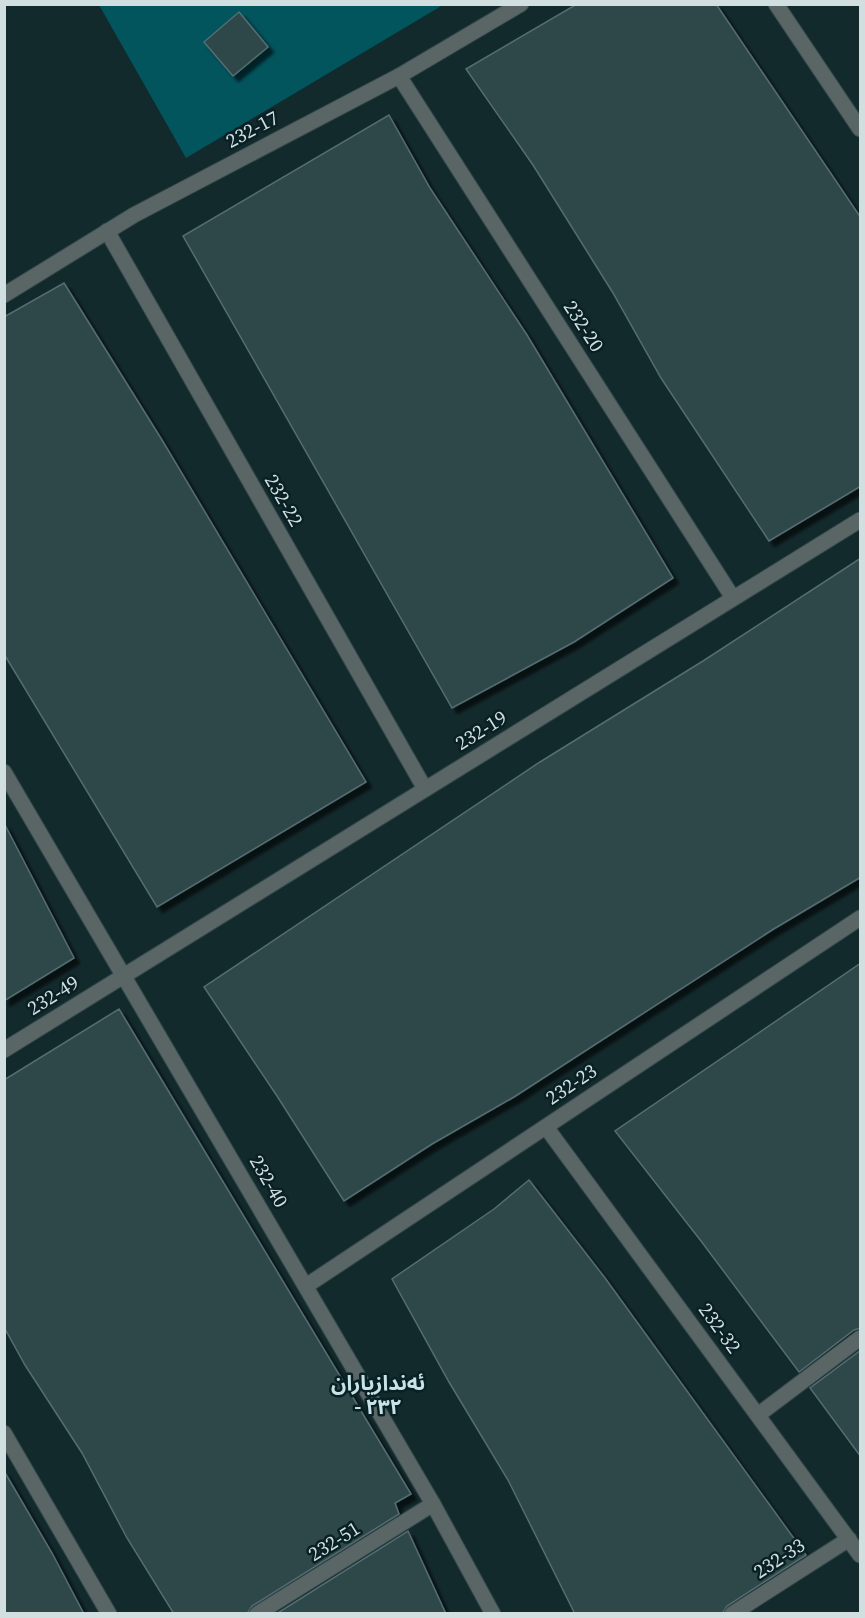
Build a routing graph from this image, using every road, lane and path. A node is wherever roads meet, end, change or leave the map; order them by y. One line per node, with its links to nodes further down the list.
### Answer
1 (521, 4): 3 (street, 232-17)
2 (776, 4): 4 (street)
3 (399, 76): 5 (street, 232-17); 8 (street, 232-20)
4 (861, 129)
5 (107, 231): 6 (street, 232-17); 10 (street, 232-22)
6 (4, 295)
7 (861, 520): 8 (street, 232-19)
8 (734, 598): 10 (street, 232-19)
9 (4, 772): 12 (street, 232-40)
10 (425, 789): 12 (street, 232-19)
11 (861, 918): 14 (street, 232-23)
12 (124, 976): 13 (street, 232-49); 15 (street, 232-40)
13 (4, 1050)
14 (546, 1127): 15 (street, 232-23); 17 (street, 232-32)
15 (306, 1286): 19 (street, 232-40)
16 (861, 1338): 17 (street)
17 (758, 1415): 20 (street, 232-32)
18 (4, 1433): 22 (street)
19 (433, 1504): 23 (street, 232-51); 24 (street, 232-40)
20 (849, 1539): 21 (street, 232-32); 25 (street, 232-33)
21 (861, 1555)
22 (109, 1614)
23 (257, 1614)
24 (493, 1614)
25 (732, 1614)

